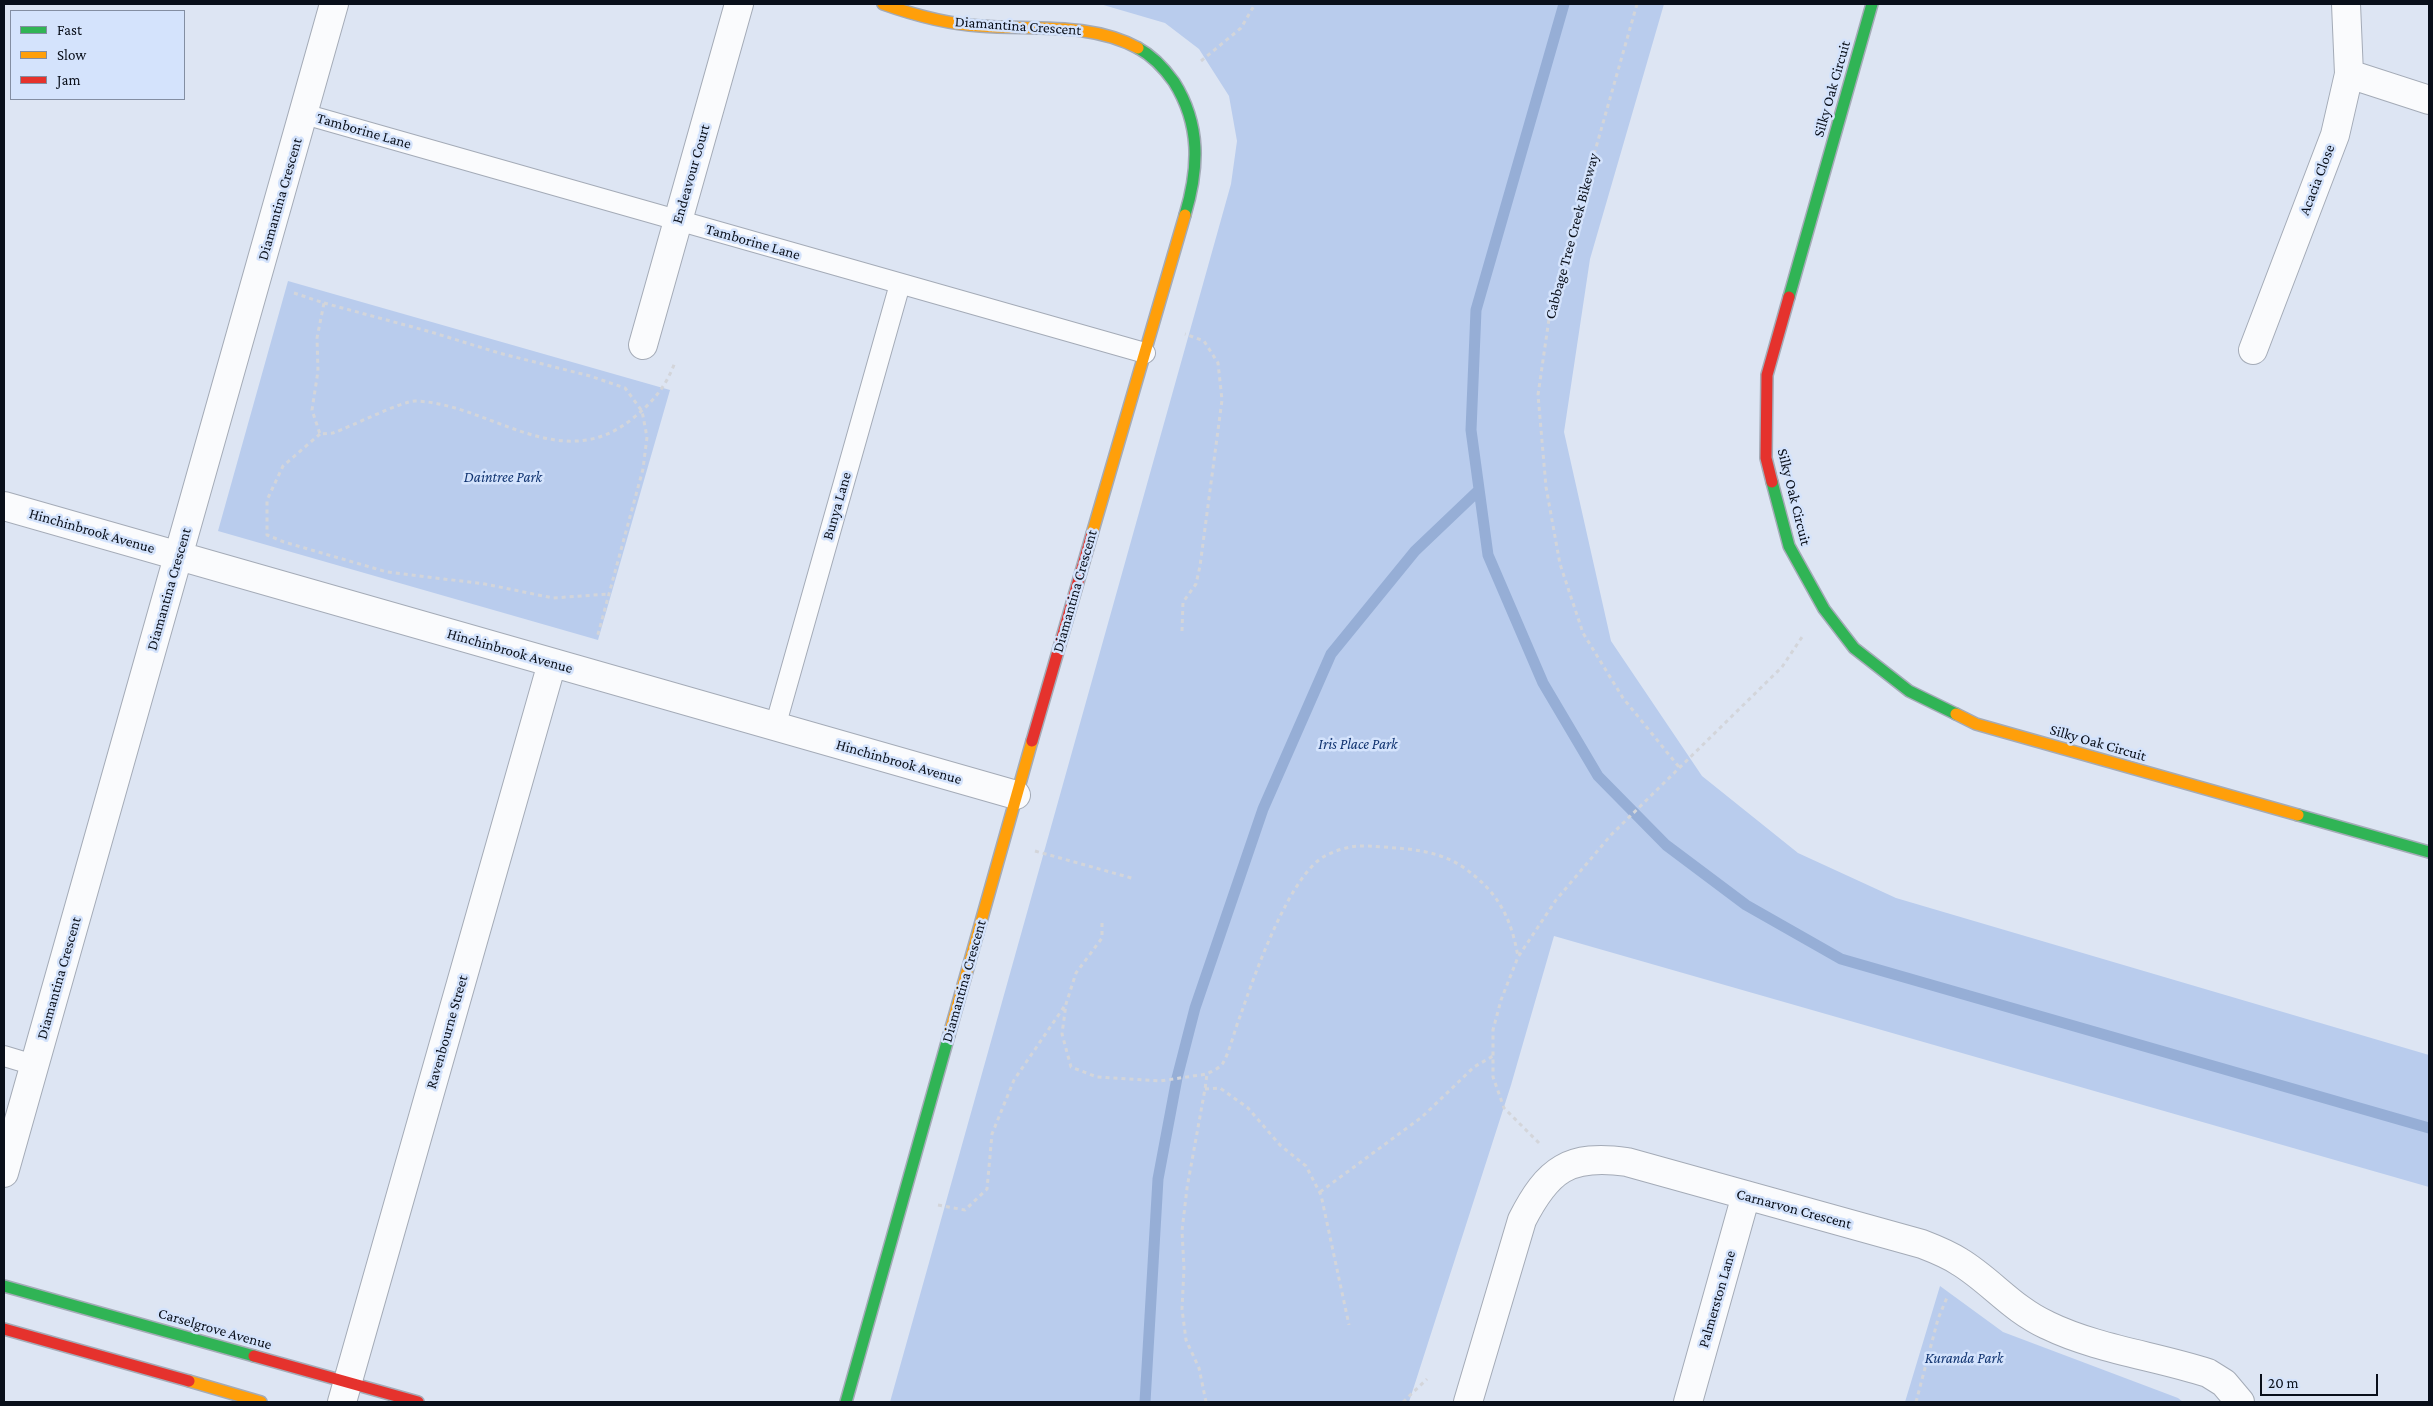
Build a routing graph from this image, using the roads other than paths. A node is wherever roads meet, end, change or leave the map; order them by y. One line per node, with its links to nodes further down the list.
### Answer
1 (334, 4): 8 (street, Diamantina Crescent)
2 (739, 4): 9 (street, Endeavour Court)
3 (884, 4): 13 (street, Diamantina Crescent)
4 (1872, 4): 19 (street, Silky Oak Circuit)
5 (2346, 4): 6 (street, Acacia Close)
6 (2349, 74): 7 (street); 12 (street, Acacia Close)
7 (2429, 100)
8 (304, 114): 9 (lane, Tamborine Lane); 15 (street, Diamantina Crescent)
9 (677, 221): 10 (lane, Tamborine Lane); 11 (street, Endeavour Court)
10 (900, 284): 13 (lane, Tamborine Lane); 17 (lane, Bunya Lane)
11 (643, 345)
12 (2253, 350)
13 (1145, 353): 18 (street, Diamantina Crescent)
14 (4, 506): 15 (street, Hinchinbrook Avenue)
15 (178, 556): 16 (street, Hinchinbrook Avenue); 21 (street, Diamantina Crescent)
16 (552, 663): 17 (street, Hinchinbrook Avenue); 26 (street, Ravenbourne Street)
17 (774, 727): 18 (street, Hinchinbrook Avenue)
18 (1016, 795): 29 (street, Diamantina Crescent)
19 (2429, 852)
20 (4, 1056): 21 (lane)
21 (34, 1065): 22 (street, Diamantina Crescent)
22 (4, 1173)
23 (1746, 1196): 30 (street, Carnarvon Crescent); 31 (street, Palmerston Lane); 32 (street, Carnarvon Crescent)
24 (4, 1286): 26 (street, Carselgrove Avenue)
25 (4, 1329): 27 (street)
26 (345, 1392): 28 (street, Carselgrove Avenue)
27 (261, 1402)
28 (418, 1402)
29 (846, 1402)
30 (1468, 1402)
31 (1688, 1402)
32 (2240, 1402)

